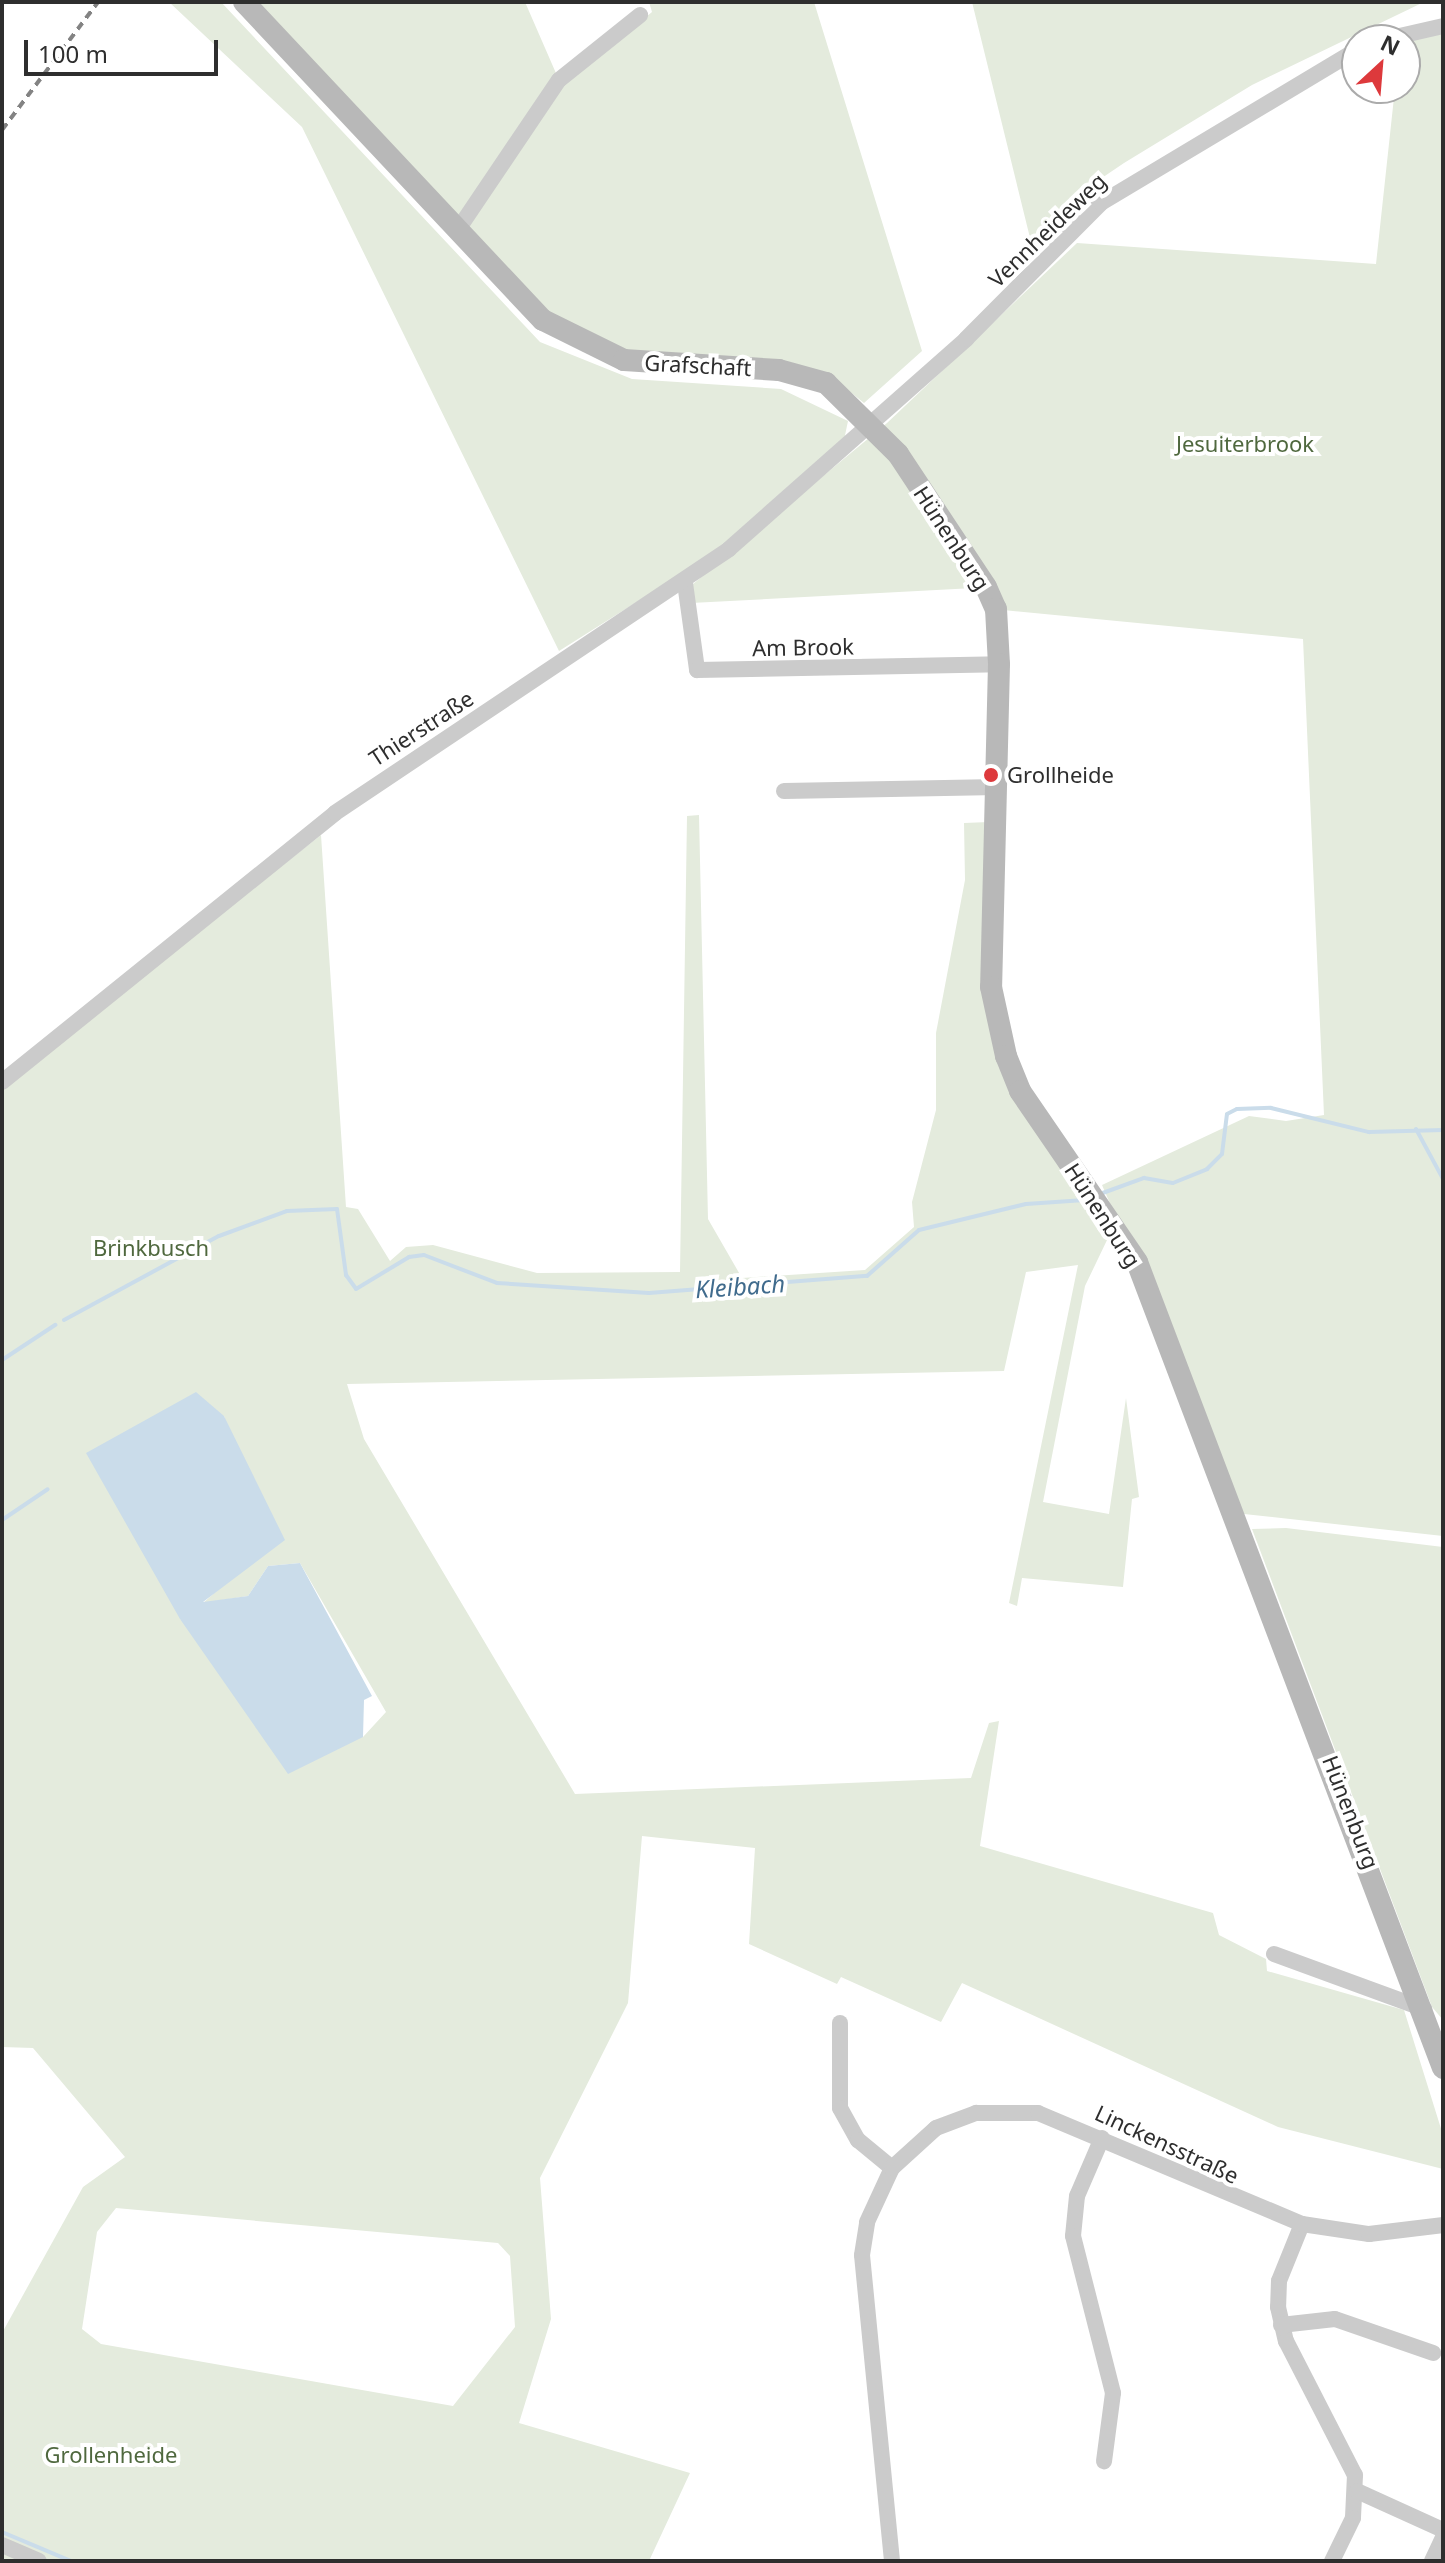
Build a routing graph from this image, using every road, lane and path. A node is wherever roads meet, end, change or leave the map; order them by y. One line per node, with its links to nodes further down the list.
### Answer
1 (244, 2): 6 (street, Grafschaft)
2 (640, 15): 6 (street)
3 (1443, 26): 4 (street)
4 (1421, 31)
5 (1341, 60): 7 (street, Vennheideweg)
6 (457, 231): 7 (street, Grafschaft)
7 (874, 424): 8 (street, Thierstraße); 9 (street, Hünenburg)
8 (685, 583): 9 (street, Am Brook); 12 (street, Thierstraße)
9 (999, 664): 10 (street, Hünenburg)
10 (998, 787): 11 (street); 14 (street, Hünenburg)
11 (784, 791)
12 (2, 1082)
13 (1274, 1954): 14 (street)
14 (1424, 2009): 16 (street, Hünenburg)
15 (840, 2023): 19 (street)
16 (1437, 2033): 17 (street, Hünenburg)
17 (1443, 2068)
18 (1102, 2138): 19 (street, Linckensstraße); 20 (street, Linckensstraße); 24 (street)
19 (892, 2168): 30 (street, Linckensstraße)
20 (1302, 2224): 21 (street, Linckensstraße); 22 (street)
21 (1442, 2226)
22 (1281, 2325): 23 (street); 25 (street)
23 (1433, 2353)
24 (1104, 2461)
25 (1357, 2491): 26 (street); 31 (street)
26 (1443, 2530)
27 (1443, 2537): 32 (street)
28 (2, 2545): 29 (street)
29 (39, 2561)
30 (892, 2561)
31 (1332, 2561)
32 (1432, 2561)

